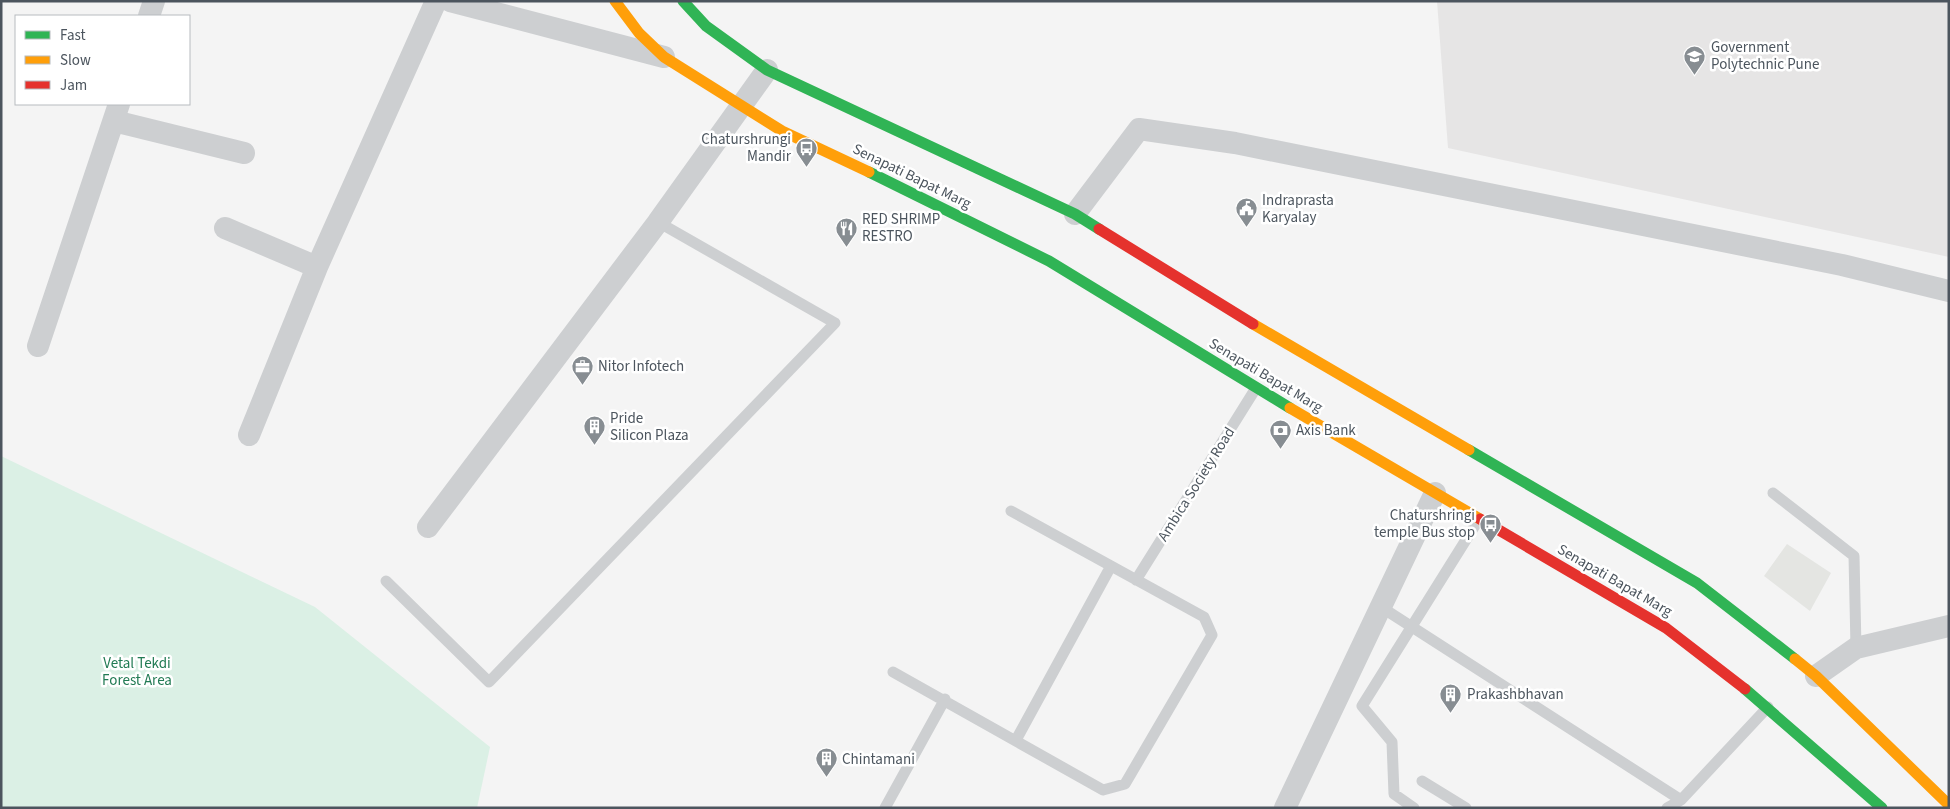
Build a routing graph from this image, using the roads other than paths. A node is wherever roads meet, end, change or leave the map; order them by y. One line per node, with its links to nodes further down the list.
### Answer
1 (154, 1): 6 (street)
2 (436, 1): 15 (street)
3 (450, 1): 7 (street)
4 (615, 1): 7 (main road, Senapati Bapat Marg)
5 (683, 1): 8 (main road)
6 (149, 15)
7 (664, 56): 9 (main road, Senapati Bapat Marg)
8 (766, 70): 9 (street); 12 (main road)
9 (741, 106): 13 (street); 18 (main road, Senapati Bapat Marg)
10 (116, 112): 11 (street); 17 (street)
11 (244, 153)
12 (1076, 214): 16 (street); 33 (main road)
13 (658, 222): 24 (street); 27 (lane)
14 (225, 228): 15 (street)
15 (316, 267): 19 (street)
16 (1949, 291)
17 (38, 346)
18 (1256, 388): 20 (main road, Senapati Bapat Marg); 26 (lane, Ambica Society Road)
19 (249, 435)
20 (1435, 493): 23 (main road, Senapati Bapat Marg); 28 (street)
21 (1774, 493): 31 (lane)
22 (1011, 511): 25 (lane)
23 (1479, 519): 29 (lane); 35 (main road, Senapati Bapat Marg)
24 (428, 526)
25 (1111, 566): 26 (lane); 36 (lane)
26 (1136, 580): 36 (lane)
27 (386, 581)
28 (1381, 606): 29 (lane); 41 (street)
29 (1412, 626): 38 (lane); 42 (lane)
30 (1949, 626): 31 (street)
31 (1856, 648): 33 (street)
32 (893, 672): 34 (lane)
33 (1816, 676): 39 (main road)
34 (945, 699): 36 (lane); 40 (lane)
35 (1768, 707): 38 (lane); 45 (main road, Senapati Bapat Marg)
36 (1016, 740)
37 (1422, 781): 43 (lane)
38 (1681, 800): 44 (lane)
39 (1949, 805)
40 (885, 808)
41 (1285, 808)
42 (1414, 808)
43 (1466, 808)
44 (1667, 808)
45 (1882, 808)

